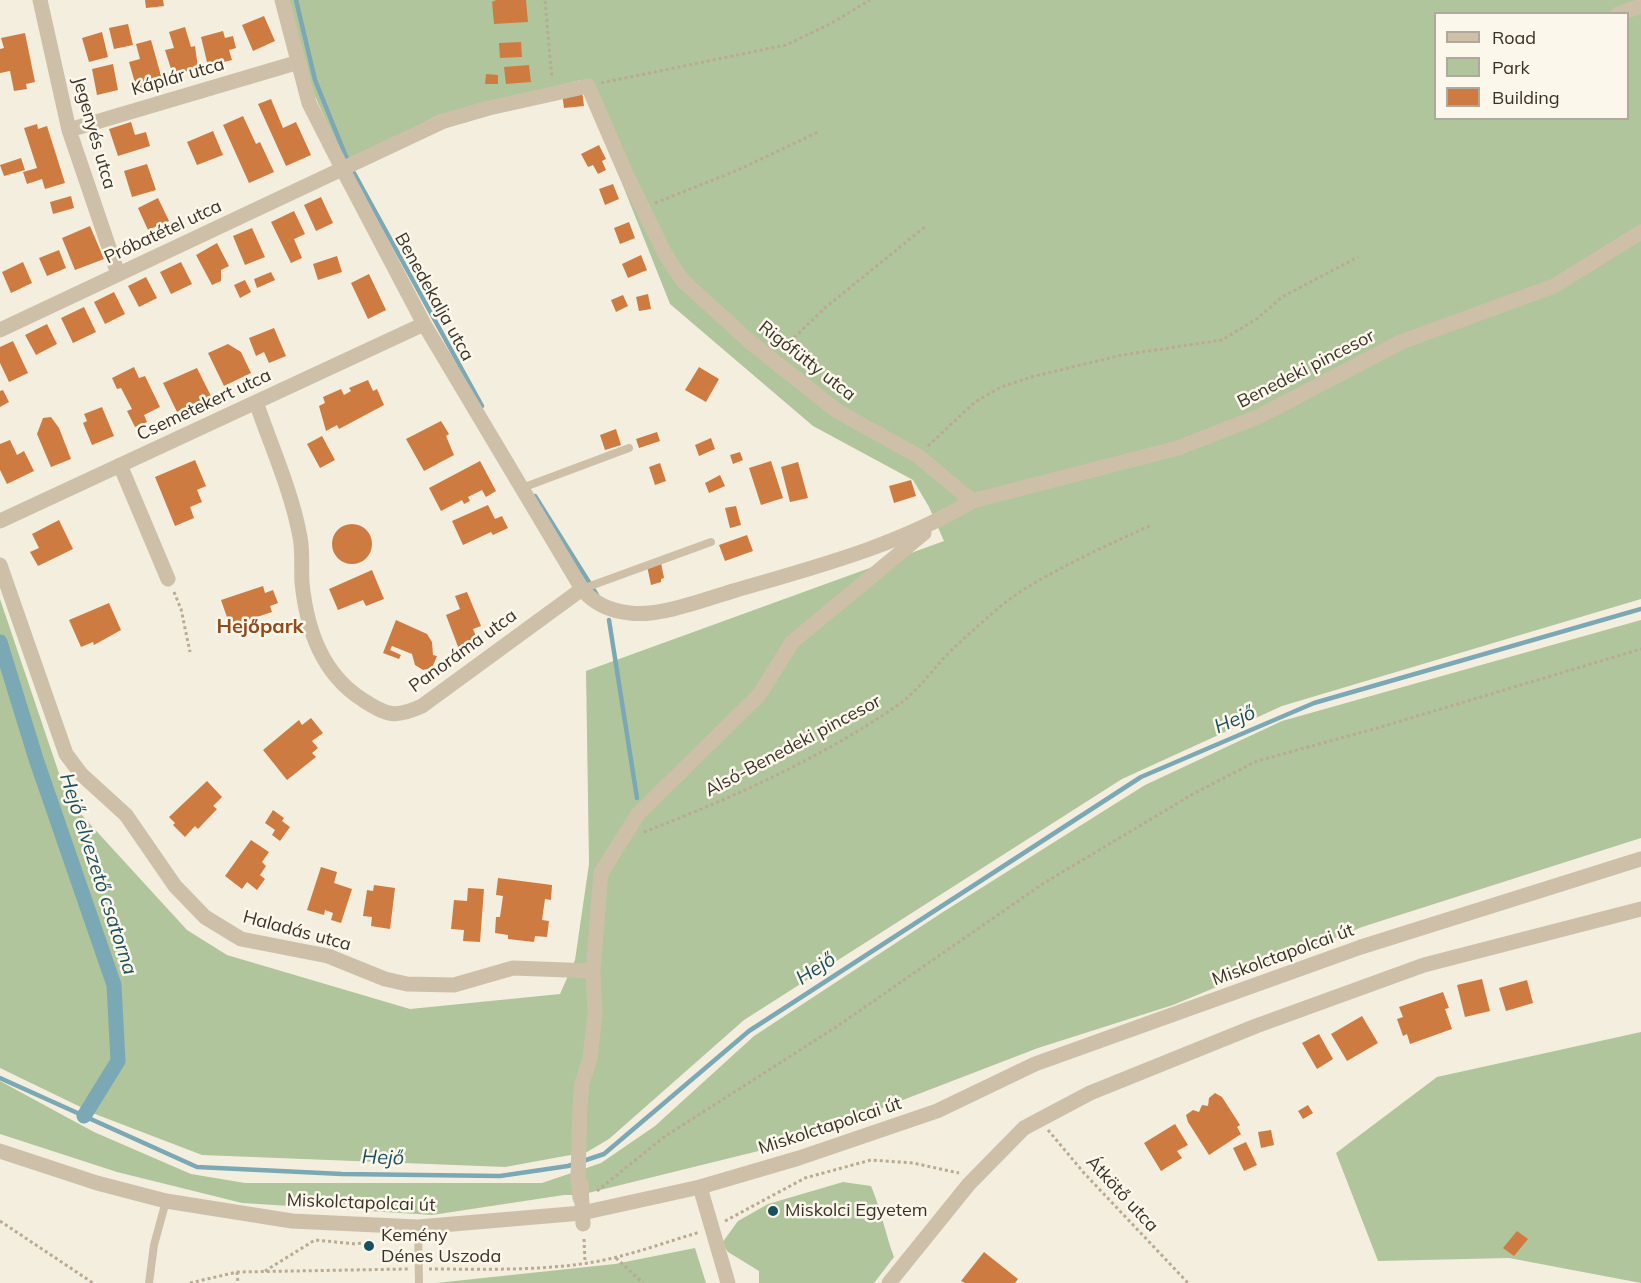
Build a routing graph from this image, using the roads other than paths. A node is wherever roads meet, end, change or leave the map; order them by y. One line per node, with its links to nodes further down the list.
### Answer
1 (40, 0): 6 (street, Jegenyés utca)
2 (282, 0): 5 (street, Benedekalja utca)
3 (1641, 6): 4 (street)
4 (1624, 12)
5 (299, 62): 6 (street, Káplár utca); 7 (street, Benedekalja utca)
6 (69, 130): 9 (street, Jegenyés utca)
7 (342, 168): 9 (street, Próbatétel utca); 10 (street, Benedekalja utca); 16 (street, Rigófütty utca)
8 (1641, 232): 16 (street, Benedeki pincesor)
9 (118, 274): 11 (street, Próbatétel utca)
10 (424, 324): 12 (street, Csemetekert utca); 15 (street, Benedekalja utca)
11 (0, 330)
12 (256, 402): 14 (street, Csemetekert utca); 22 (street, Panoráma utca)
13 (628, 448): 15 (lane)
14 (120, 465): 17 (street, Csemetekert utca); 21 (street)
15 (529, 484): 22 (street, Benedekalja utca)
16 (972, 501): 18 (street)
17 (0, 521)
18 (938, 522): 22 (street); 25 (street)
19 (711, 542): 22 (lane)
20 (0, 565): 25 (street, Haladás utca)
21 (168, 579)
22 (585, 593)
23 (1641, 859): 27 (street, Miskolctapolcai út)
24 (1641, 909): 34 (street)
25 (593, 971): 28 (street)
26 (0, 1150): 29 (street, Miskolctapolcai út)
27 (700, 1187): 28 (street, Miskolctapolcai út); 33 (street)
28 (581, 1200): 30 (street, Miskolctapolcai út)
29 (166, 1201): 30 (street, Miskolctapolcai út); 31 (lane)
30 (418, 1227): 32 (lane)
31 (149, 1283)
32 (419, 1283)
33 (728, 1283)
34 (889, 1283)

